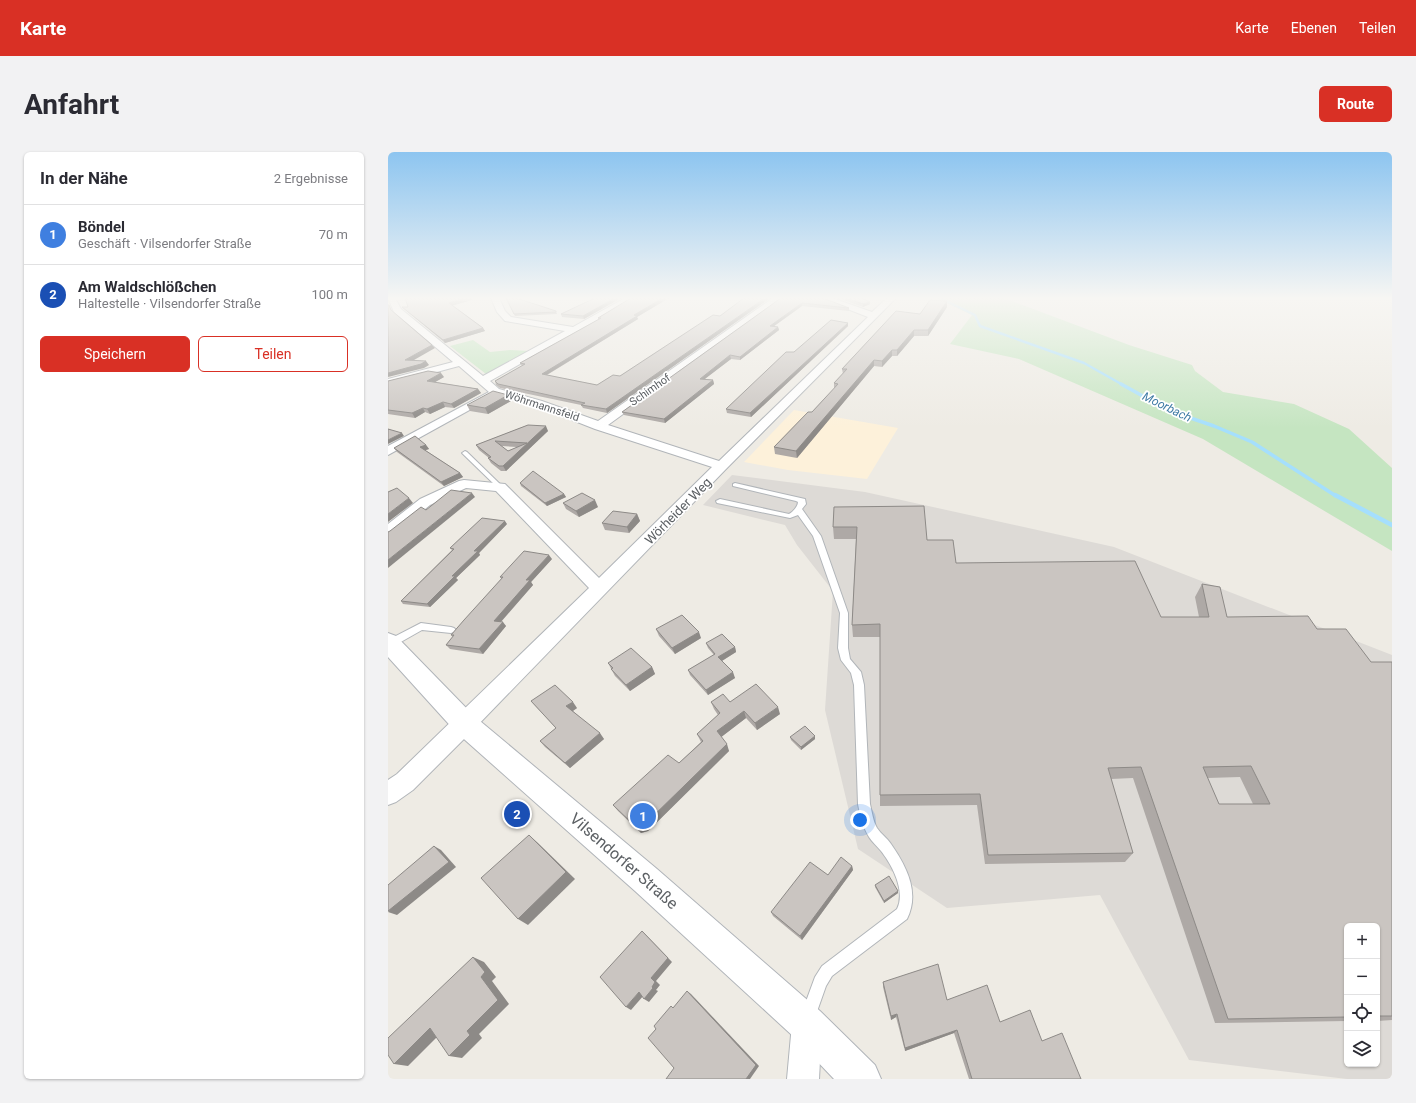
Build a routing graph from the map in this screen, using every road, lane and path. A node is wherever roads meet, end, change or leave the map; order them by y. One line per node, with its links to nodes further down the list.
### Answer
1 (434, 341): 5 (street, Wöhrmannsfeld)
2 (554, 341): 6 (street)
3 (718, 341): 9 (street, Schimhof)
4 (848, 341): 12 (street, Wörheider Weg)
5 (460, 363): 6 (street, Wöhrmannsfeld); 7 (street)
6 (482, 381): 8 (street, Wöhrmannsfeld)
7 (388, 382)
8 (495, 391): 9 (street, Wöhrmannsfeld); 10 (street)
9 (599, 426): 12 (street, Wöhrmannsfeld)
10 (388, 452)
11 (465, 453): 14 (lane)
12 (721, 466): 18 (street, Wörheider Weg)
13 (735, 485): 16 (lane)
14 (500, 488): 17 (street); 18 (street)
15 (720, 501): 16 (lane)
16 (798, 509): 23 (lane)
17 (388, 532)
18 (600, 589): 21 (street, Wörheider Weg)
19 (451, 630): 20 (lane)
20 (389, 643): 21 (main road, Vilsendorfer Straße)
21 (465, 724): 22 (street, Wörheider Weg); 23 (main road, Vilsendorfer Straße)
22 (388, 794)
23 (807, 1024): 24 (street); 25 (main road, Vilsendorfer Straße)
24 (803, 1079)
25 (861, 1079)

